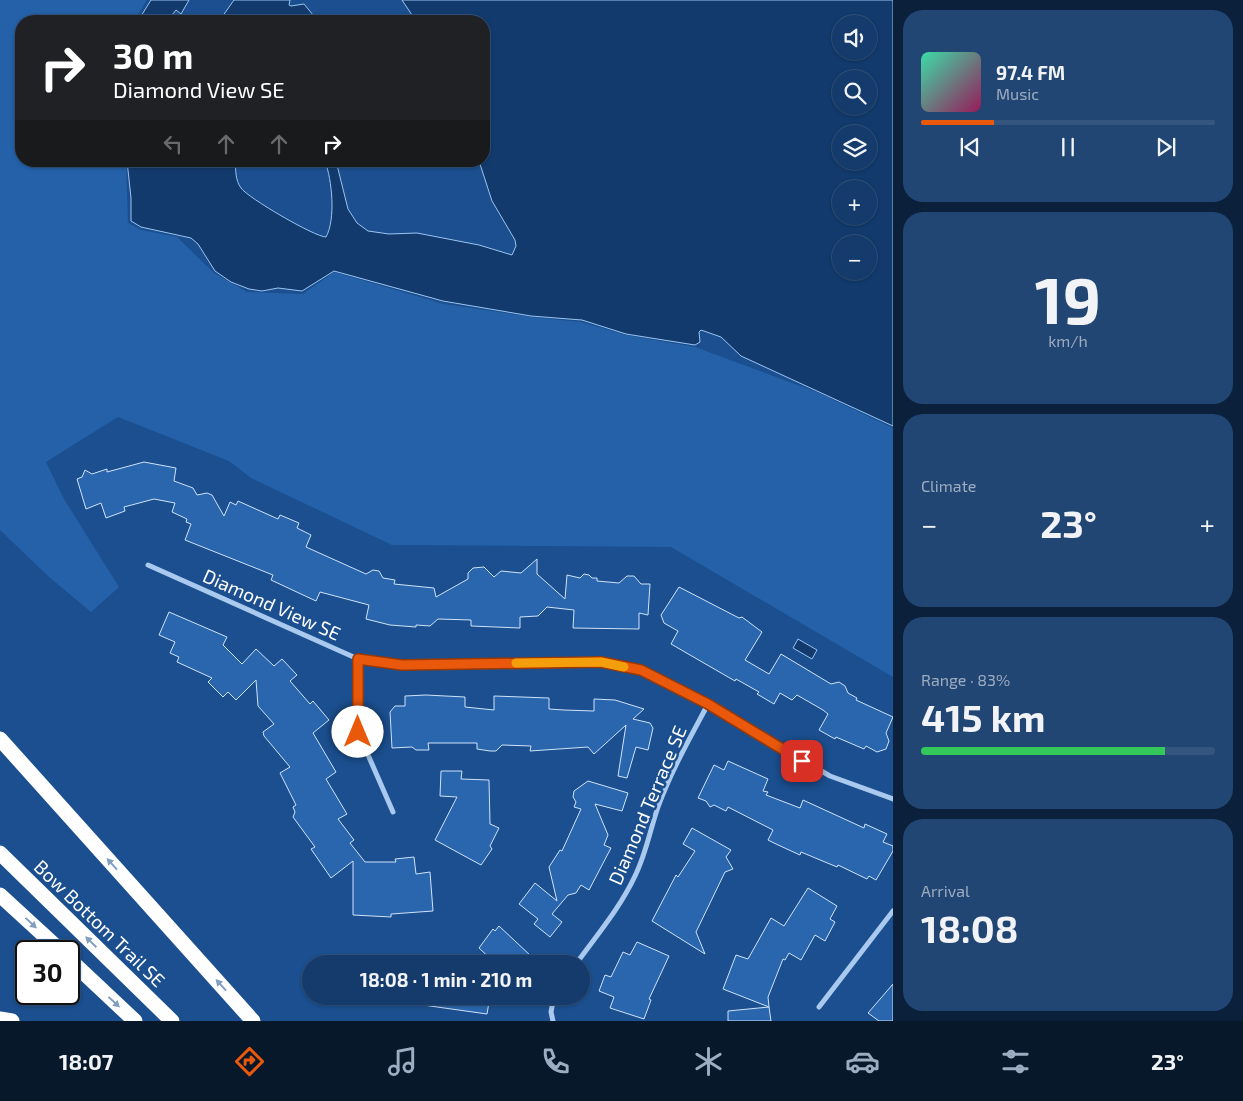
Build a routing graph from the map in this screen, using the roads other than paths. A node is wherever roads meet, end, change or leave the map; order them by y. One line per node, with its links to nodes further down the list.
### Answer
1 (148, 565): 2 (street, Diamond View SE)
2 (358, 659): 3 (street, Diamond View SE); 6 (street)
3 (708, 704): 5 (street, Diamond View SE); 11 (street, Diamond Terrace SE)
4 (0, 739): 19 (highway, one-way to 4)
5 (893, 799)
6 (393, 812)
7 (2, 857): 18 (highway, Bow Bottom Trail SE, one-way to 7)
8 (0, 894): 10 (highway, one-way to 10)
9 (893, 911): 14 (street)
10 (49, 940)
11 (583, 955)
12 (80, 969): 17 (highway, one-way to 17)
13 (552, 1005): 20 (street)
14 (819, 1007)
15 (0, 1019): 16 (highway)
16 (12, 1021)
17 (134, 1021)
18 (172, 1021)
19 (253, 1021)
20 (554, 1021)

